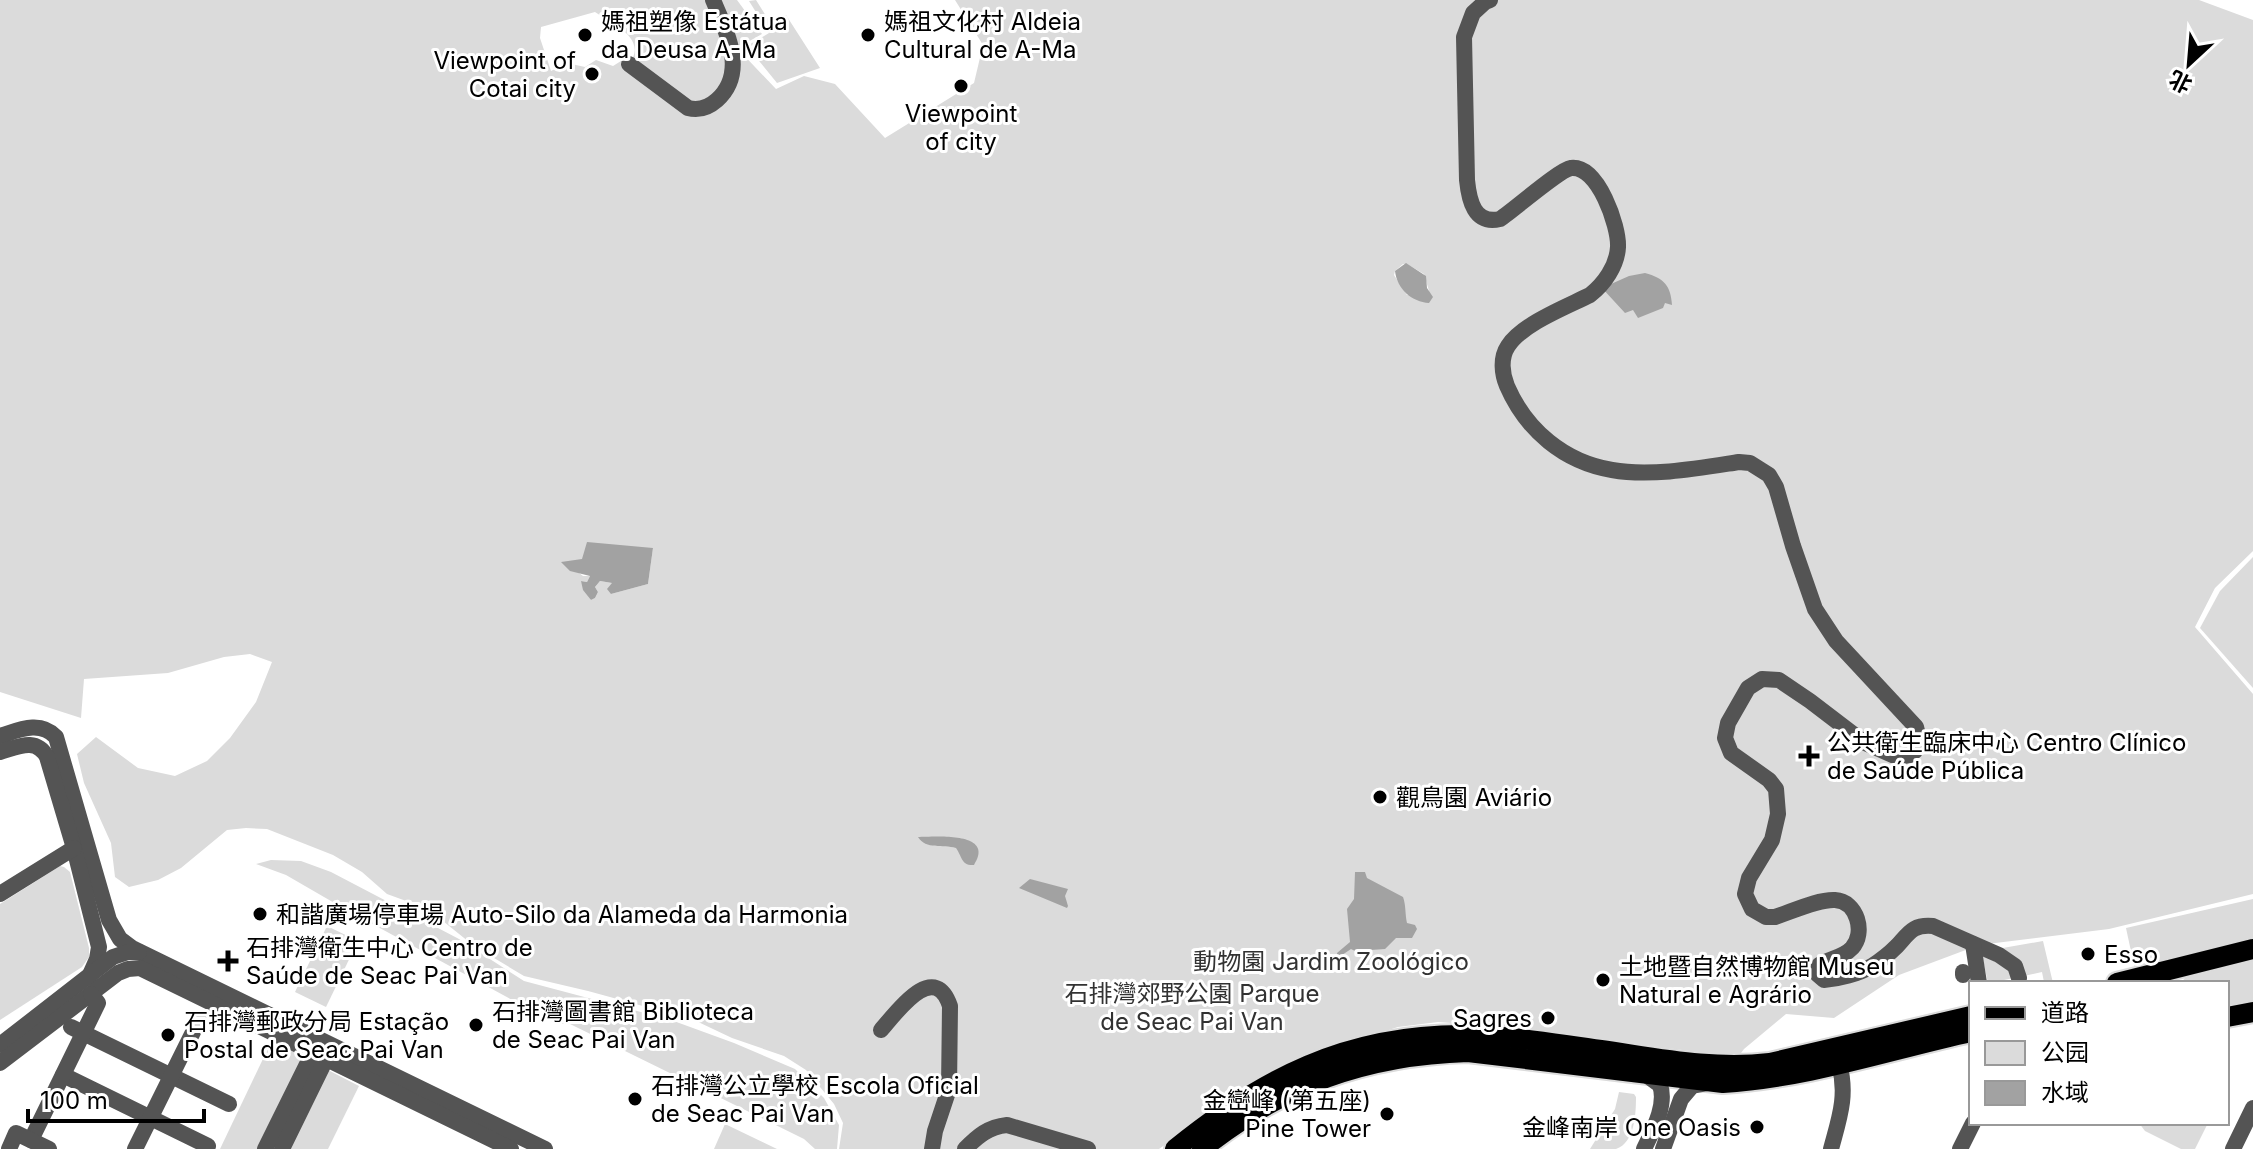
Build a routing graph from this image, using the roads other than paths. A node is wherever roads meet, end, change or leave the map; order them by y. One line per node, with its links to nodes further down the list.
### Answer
1 (713, 0): 3 (street)
2 (1490, 0): 8 (street)
3 (629, 64)
4 (0, 736): 10 (street)
5 (0, 752): 6 (street)
6 (74, 848): 7 (street); 15 (street)
7 (0, 894)
8 (1973, 944): 12 (street); 13 (street)
9 (2253, 949): 11 (main road)
10 (140, 952): 15 (street); 22 (street)
11 (2174, 975): 14 (main road)
12 (1968, 977)
13 (2019, 978)
14 (2131, 981)
15 (90, 986): 18 (street); 21 (street); 22 (street); 23 (street)
16 (1969, 1016): 44 (main road)
17 (199, 1020): 27 (street)
18 (77, 1030): 26 (street); 27 (street)
19 (881, 1030): 41 (street)
20 (1969, 1032): 24 (main road)
21 (0, 1045)
22 (323, 1049): 37 (street); 38 (street); 39 (street); 40 (street)
23 (0, 1063)
24 (1839, 1064): 28 (main road); 48 (street)
25 (1645, 1074): 28 (main road); 45 (main road); 46 (street)
26 (63, 1075): 31 (street); 33 (street)
27 (171, 1076): 29 (street); 31 (street)
28 (1709, 1083): 47 (street)
29 (229, 1104)
30 (2253, 1108): 50 (street)
31 (150, 1118): 34 (street); 36 (street)
32 (1972, 1125): 49 (street)
33 (42, 1146): 35 (street)
34 (208, 1146)
35 (9, 1149)
36 (135, 1149)
37 (265, 1149)
38 (282, 1149)
39 (511, 1149)
40 (545, 1149)
41 (932, 1149)
42 (965, 1149): 43 (street)
43 (1088, 1149)
44 (1175, 1149)
45 (1202, 1149)
46 (1644, 1149)
47 (1663, 1149)
48 (1831, 1149)
49 (1960, 1149)
50 (2233, 1149)

